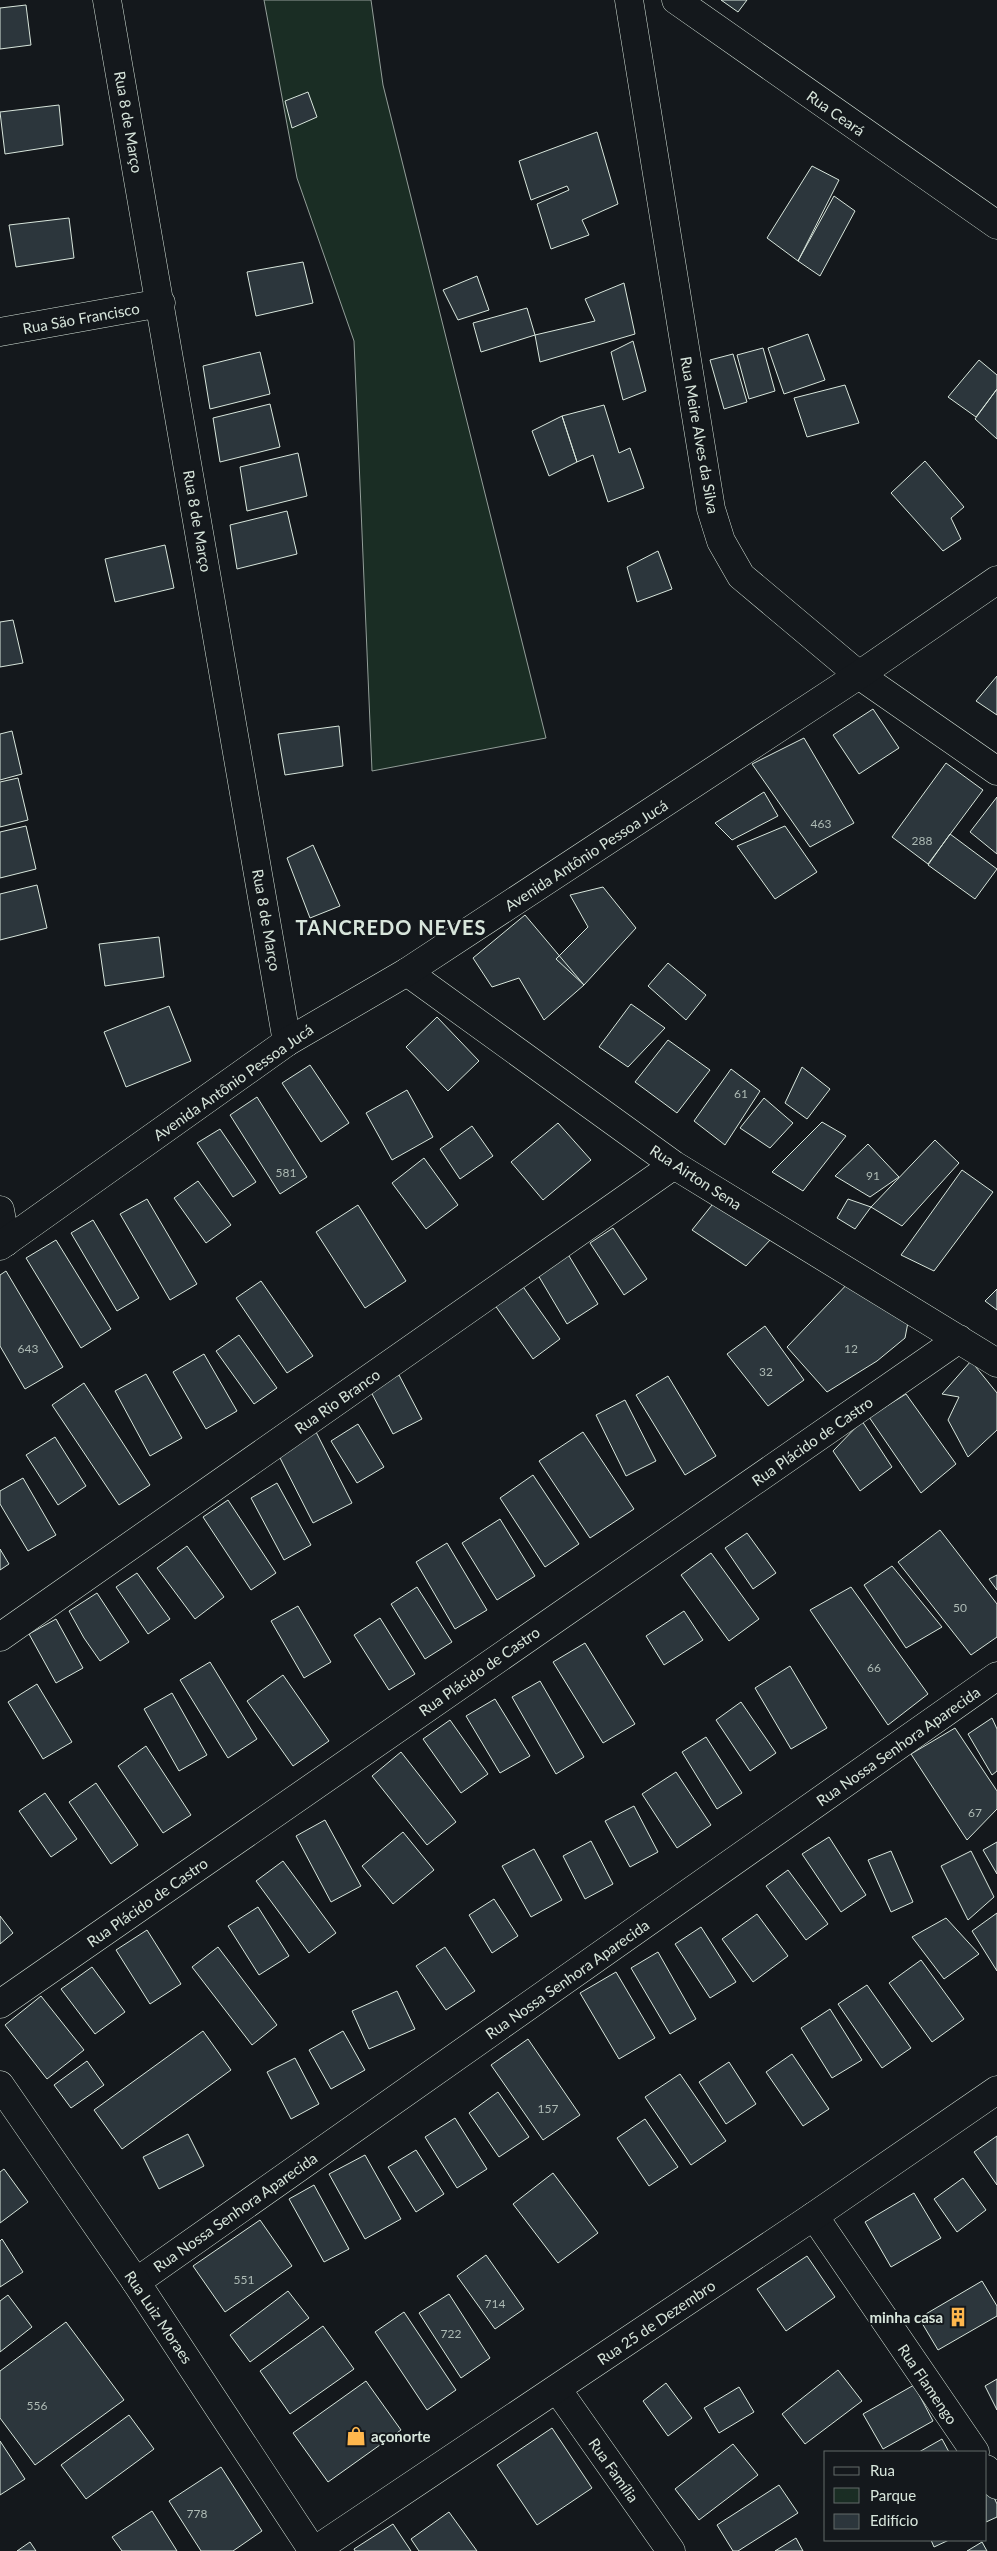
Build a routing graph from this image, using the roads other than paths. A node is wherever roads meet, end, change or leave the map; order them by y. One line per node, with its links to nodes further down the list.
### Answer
1 (107, 0): 5 (street, Rua 8 de Março)
2 (628, 0): 8 (street, Rua Meire Alves da Silva)
3 (676, 0): 4 (street, Rua Ceará)
4 (997, 225)
5 (161, 303): 6 (street, Rua São Francisco); 11 (street, Rua 8 de Março)
6 (0, 332)
7 (997, 580): 8 (street, Avenida Antônio Pessoa Jucá)
8 (859, 675): 9 (street, Rua Meire Alves da Silva); 10 (street, Avenida Antônio Pessoa Jucá)
9 (997, 772)
10 (408, 972): 11 (street, Avenida Antônio Pessoa Jucá); 12 (street, Rua Airton Sena)
11 (287, 1042): 14 (street, Avenida Antônio Pessoa Jucá)
12 (674, 1165): 15 (street, Rua Airton Sena); 17 (street, Rua Rio Branco)
13 (0, 1210): 14 (street)
14 (3, 1244)
15 (959, 1339): 16 (street, Rua Airton Sena); 19 (street, Rua Plácido de Castro)
16 (997, 1363)
17 (0, 1637)
18 (997, 1676): 23 (street, Rua Nossa Senhora Aparecida)
19 (0, 2004)
20 (0, 2085): 23 (street, Rua Luiz Moraes)
21 (997, 2090): 22 (street, Rua 25 de Dezembro)
22 (814, 2216): 24 (street, Rua 25 de Dezembro); 25 (street, Rua Flamengo)
23 (136, 2282): 28 (street, Rua Luiz Moraes)
24 (557, 2389): 28 (street, Rua 25 de Dezembro); 29 (street, Rua Família)
25 (973, 2451)
26 (987, 2470): 27 (street)
27 (997, 2485)
28 (314, 2551)
29 (671, 2551)

